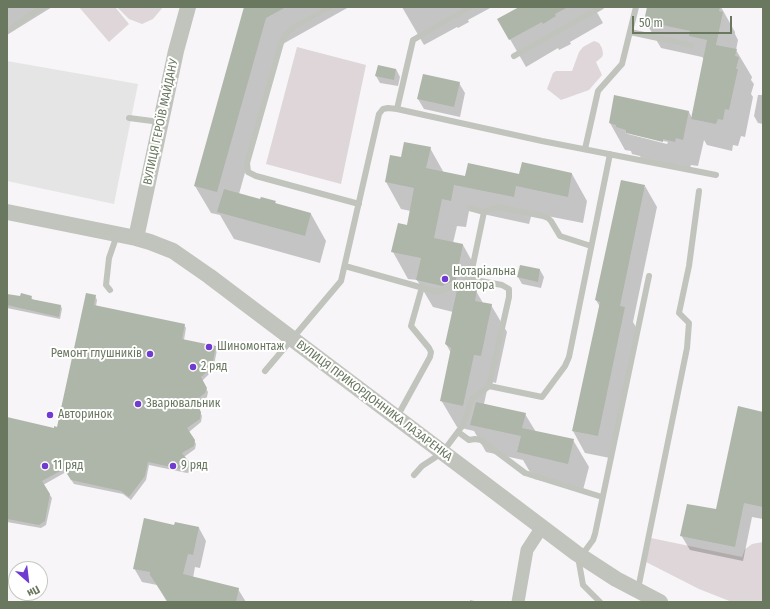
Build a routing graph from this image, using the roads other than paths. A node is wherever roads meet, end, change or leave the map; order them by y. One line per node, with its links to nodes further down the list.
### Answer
1 (42, 7): 7 (lane)
2 (188, 7): 13 (street, ВУЛИЦЯ ГЕРОЇВ МАЙДАНУ)
3 (330, 7): 18 (lane)
4 (470, 7): 11 (lane)
5 (601, 7): 10 (lane)
6 (636, 7): 8 (lane)
7 (7, 31)
8 (630, 32): 9 (lane); 14 (lane)
9 (691, 45)
10 (514, 56)
11 (397, 109): 14 (lane); 18 (lane)
12 (129, 118): 13 (lane)
13 (160, 122): 23 (street, ВУЛИЦЯ ГЕРОЇВ МАЙДАНУ)
14 (585, 149): 15 (lane)
15 (610, 154): 16 (lane); 24 (lane)
16 (716, 175)
17 (699, 191): 40 (lane)
18 (359, 204): 25 (lane)
19 (470, 208): 21 (lane)
20 (7, 212): 22 (street, ВУЛИЦЯ ПРИКОРДОННИКА ЛАЗАРЕНКА)
21 (484, 212): 24 (lane); 27 (lane)
22 (117, 235): 23 (street, ВУЛИЦЯ ПРИКОРДОННИКА ЛАЗАРЕНКА); 29 (lane)
23 (136, 238): 30 (street, ВУЛИЦЯ ПРИКОРДОННИКА ЛАЗАРЕНКА)
24 (591, 246): 32 (lane)
25 (345, 266): 28 (lane); 30 (lane)
26 (649, 276): 37 (lane)
27 (470, 278): 28 (lane); 32 (lane)
28 (422, 287): 33 (lane)
29 (110, 290)
30 (292, 339): 31 (lane); 33 (street, ВУЛИЦЯ ПРИКОРДОННИКА ЛАЗАРЕНКА)
31 (265, 371)
32 (488, 386): 34 (lane)
33 (397, 418): 35 (street, ВУЛИЦЯ ПРИКОРДОННИКА ЛАЗАРЕНКА)
34 (458, 432): 35 (lane); 37 (lane)
35 (442, 453): 36 (lane); 38 (street, ВУЛИЦЯ ПРИКОРДОННИКА ЛАЗАРЕНКА)
36 (414, 476)
37 (602, 497): 39 (lane)
38 (542, 527): 39 (street, ВУЛИЦЯ ПРИКОРДОННИКА ЛАЗАРЕНКА); 41 (street)
39 (579, 555): 40 (street, ВУЛИЦЯ ПРИКОРДОННИКА ЛАЗАРЕНКА); 42 (lane)
40 (638, 591): 43 (street, ВУЛИЦЯ ПРИКОРДОННИКА ЛАЗАРЕНКА)
41 (518, 602)
42 (600, 602)
43 (660, 602)

